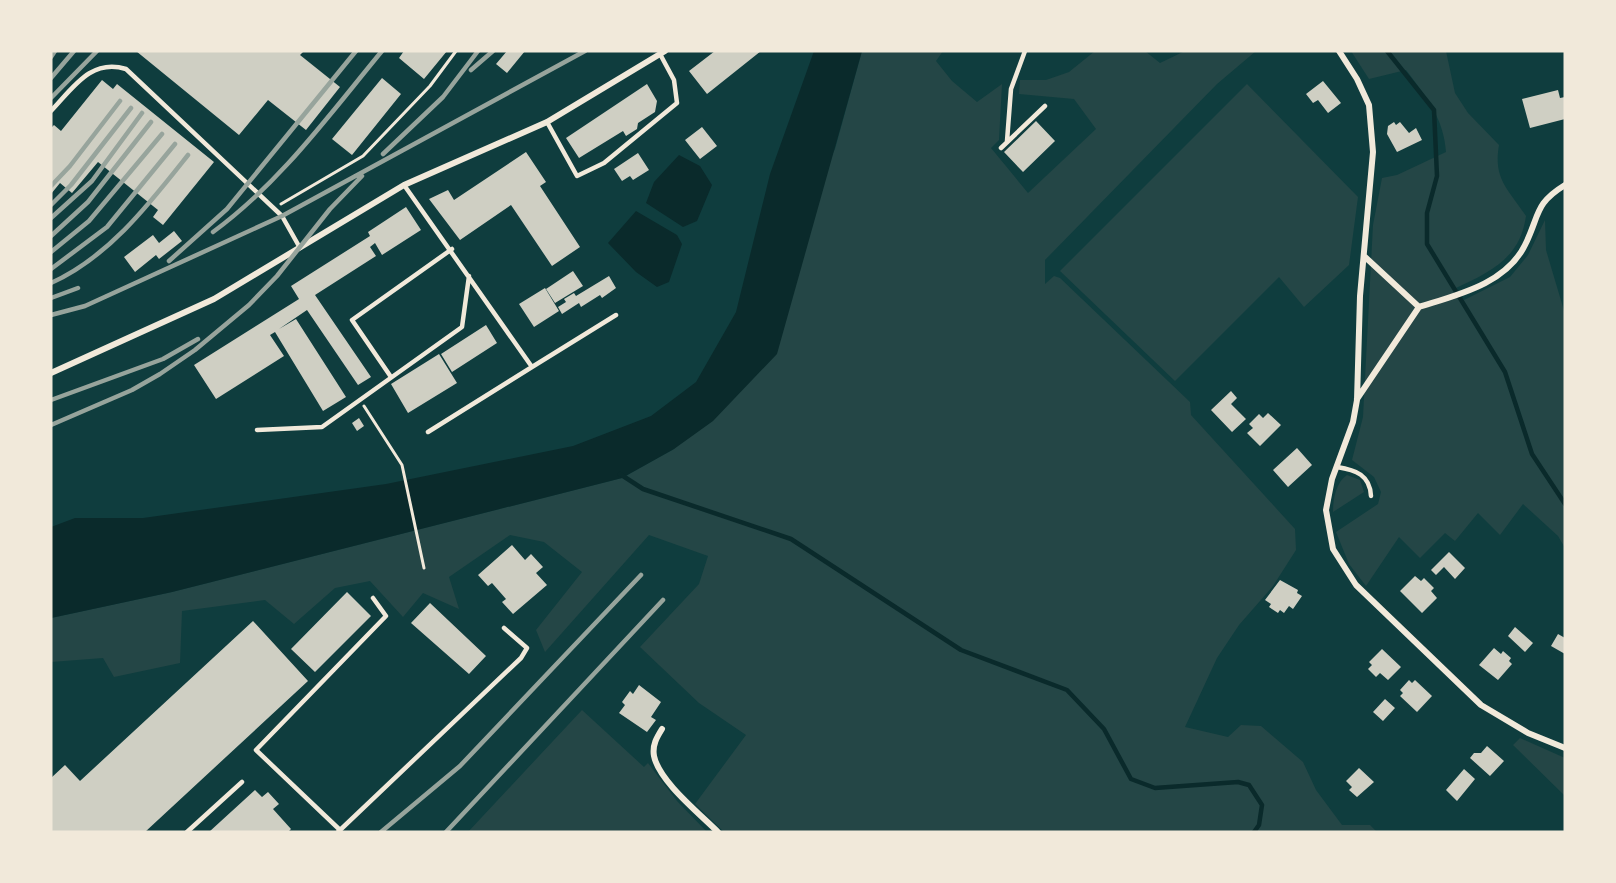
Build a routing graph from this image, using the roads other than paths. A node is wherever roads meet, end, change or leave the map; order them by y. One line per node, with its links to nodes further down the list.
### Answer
1 (1025, 51): 7 (lane)
2 (1339, 51): 13 (street)
3 (662, 53): 6 (street); 6 (lane)
4 (1045, 106): 7 (lane)
5 (51, 111): 11 (lane)
6 (547, 122): 9 (street)
7 (1007, 141): 8 (lane)
8 (1001, 148)
9 (404, 185): 11 (street); 12 (lane)
10 (1565, 185): 15 (street)
11 (300, 248): 18 (street)
12 (452, 249): 14 (lane); 19 (lane)
13 (1364, 256): 15 (street); 20 (street)
14 (469, 276): 17 (lane); 19 (lane)
15 (1419, 307): 20 (street)
16 (616, 315): 17 (lane)
17 (532, 367): 22 (lane)
18 (51, 373)
19 (391, 377): 21 (lane)
20 (1357, 400): 23 (street)
21 (257, 430)
22 (428, 432)
23 (1337, 467): 24 (lane); 28 (street)
24 (1371, 496)
25 (373, 598): 30 (lane)
26 (504, 628): 30 (lane)
27 (662, 729): 32 (street)
28 (1565, 748)
29 (242, 782): 31 (lane)
30 (339, 831)
31 (187, 832)
32 (718, 832)

